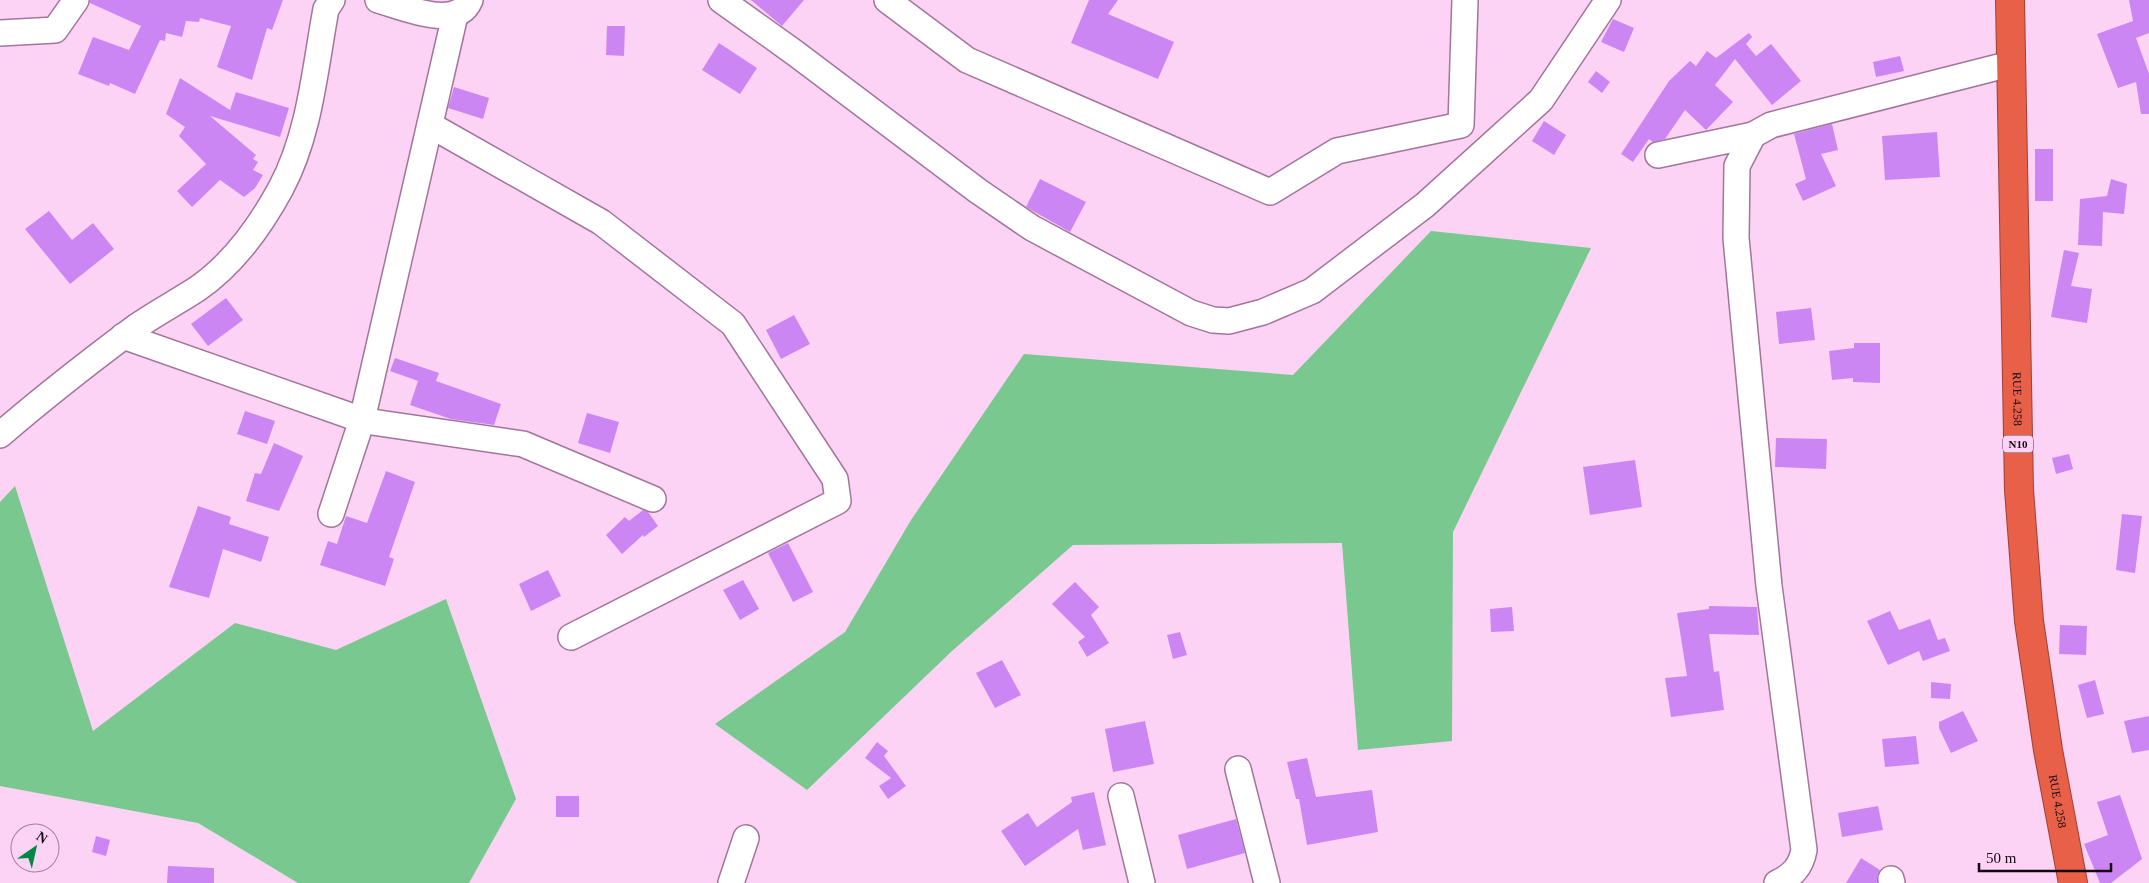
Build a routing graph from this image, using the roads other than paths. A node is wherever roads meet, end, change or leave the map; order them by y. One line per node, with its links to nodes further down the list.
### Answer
1 (76, 0): 10 (street)
2 (332, 0): 15 (street)
3 (378, 0): 9 (street)
4 (721, 0): 7 (street)
5 (887, 0): 6 (street)
6 (1465, 0)
7 (1608, 0)
8 (2010, 0): 11 (highway, RUE 4.258 / N10)
9 (463, 8): 12 (street)
10 (0, 33)
11 (2010, 64): 13 (street); 28 (highway, RUE 4.258 / N10)
12 (430, 125): 16 (street); 20 (street)
13 (1753, 135): 14 (street); 27 (street)
14 (1658, 156)
15 (123, 336): 16 (street); 17 (street)
16 (362, 420): 18 (street); 19 (street)
17 (0, 435)
18 (654, 498)
19 (331, 514)
20 (571, 637)
21 (1238, 769): 26 (street)
22 (1121, 796): 25 (street)
23 (746, 838): 24 (street)
24 (731, 883)
25 (1142, 883)
26 (1267, 883)
27 (1777, 883)
28 (2074, 883)

